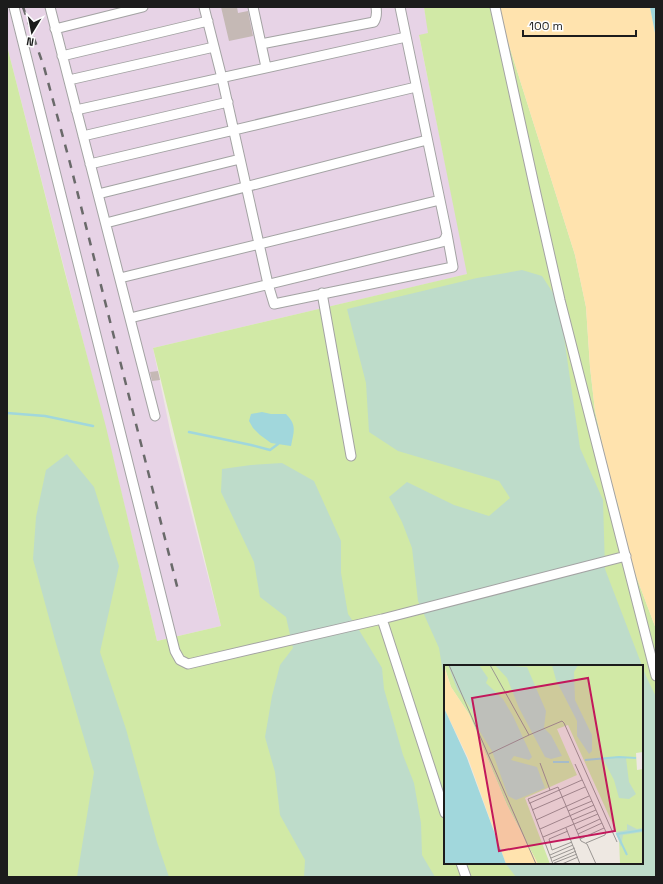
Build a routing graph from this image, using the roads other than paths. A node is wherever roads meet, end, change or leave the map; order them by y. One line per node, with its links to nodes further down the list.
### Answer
1 (14, 7): 39 (lane)
2 (50, 7): 10 (lane)
3 (143, 7): 10 (lane)
4 (204, 7): 9 (lane)
5 (253, 7): 12 (lane)
6 (376, 7): 12 (lane)
7 (400, 7): 11 (lane)
8 (495, 7): 38 (lane)
9 (208, 21): 13 (lane); 14 (lane)
10 (55, 29): 14 (lane)
11 (406, 37): 15 (lane); 18 (lane)
12 (261, 44): 15 (lane)
13 (214, 47): 16 (lane); 17 (lane)
14 (62, 56): 17 (lane)
15 (266, 67): 16 (lane)
16 (222, 78): 19 (lane); 20 (lane)
17 (69, 80): 20 (lane)
18 (416, 87): 21 (lane); 23 (lane)
19 (228, 102): 21 (lane); 22 (lane)
20 (76, 110): 22 (lane)
21 (234, 130): 24 (lane); 25 (lane)
22 (83, 136): 25 (lane)
23 (427, 140): 26 (lane); 28 (lane)
24 (240, 159): 26 (lane); 27 (lane)
25 (90, 164): 27 (lane)
26 (247, 186): 29 (lane); 31 (lane)
27 (98, 194): 29 (lane)
28 (440, 200): 30 (lane); 31 (lane)
29 (106, 223): 32 (lane)
30 (446, 234): 33 (lane); 34 (lane)
31 (259, 244): 32 (lane); 33 (lane)
32 (120, 278): 35 (lane)
33 (268, 284): 34 (lane); 35 (lane)
34 (322, 293): 37 (lane)
35 (130, 318): 36 (lane)
36 (155, 416)
37 (351, 456)
38 (626, 556): 39 (lane); 40 (lane)
39 (382, 619): 41 (lane)
40 (656, 676)
41 (444, 809)
42 (461, 864): 43 (lane)
43 (466, 877)

